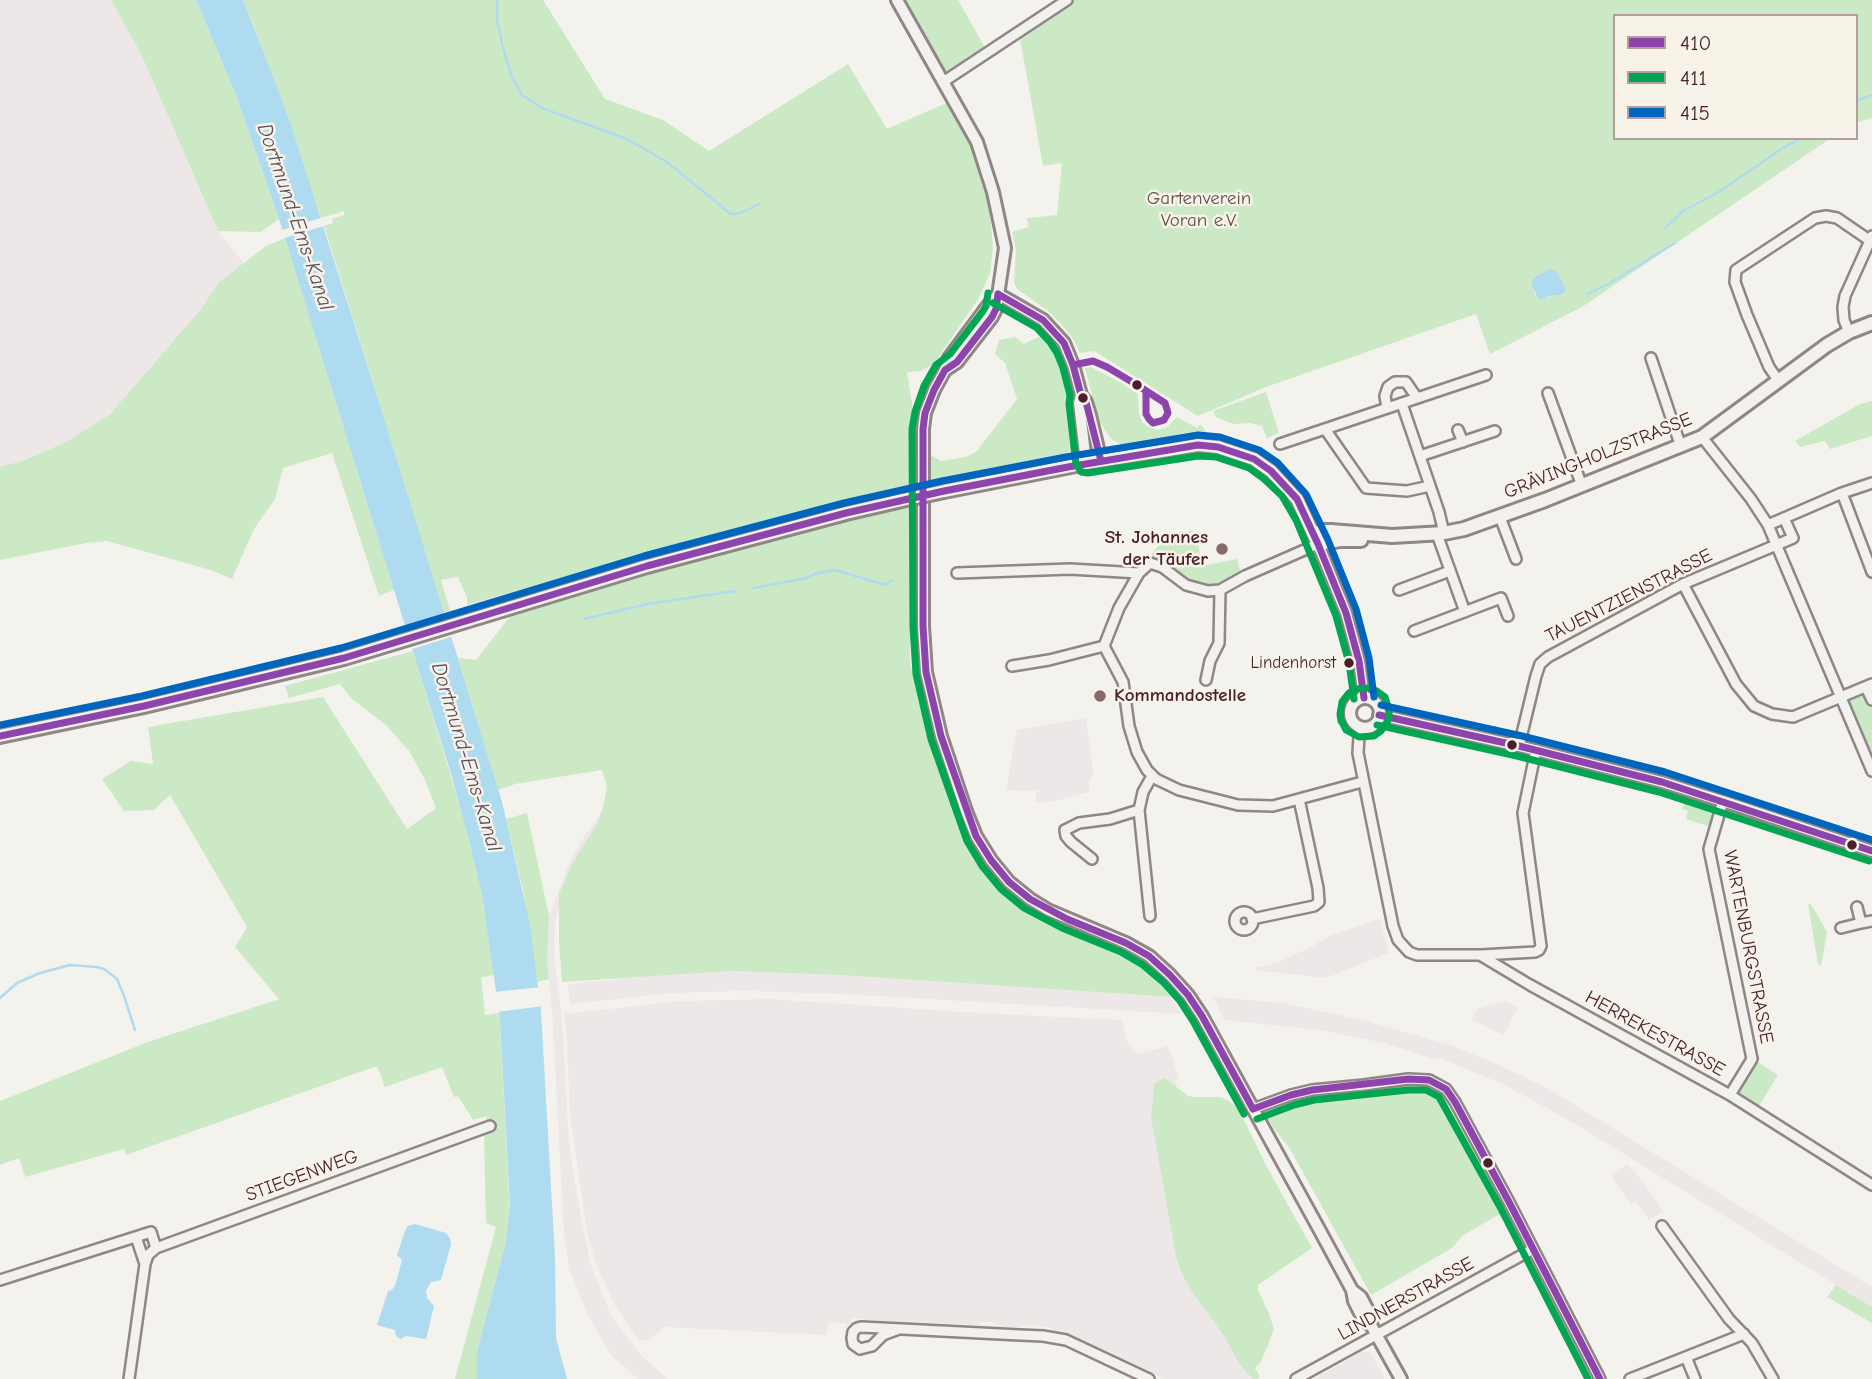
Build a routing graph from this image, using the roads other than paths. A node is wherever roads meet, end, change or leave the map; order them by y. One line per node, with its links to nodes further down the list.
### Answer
1 (897, 0): 3 (street)
2 (1067, 0): 3 (street)
3 (943, 82): 5 (street)
4 (1871, 238): 7 (street); 10 (street)
5 (998, 294): 12 (street); 75 (street)
6 (1872, 323): 7 (main road, GRÄVINGHOLZSTRASSE)
7 (1849, 332): 10 (main road, GRÄVINGHOLZSTRASSE)
8 (1651, 358): 22 (street)
9 (1486, 375): 13 (street)
10 (1778, 380): 19 (main road, GRÄVINGHOLZSTRASSE)
11 (1548, 393): 28 (street)
12 (1081, 396): 24 (street); 25 (street)
13 (1417, 398): 14 (street); 15 (street)
14 (1402, 404): 15 (street); 23 (street)
15 (1387, 408): 16 (street)
16 (1325, 429): 21 (street); 27 (street)
17 (1458, 430): 20 (street)
18 (1495, 431): 20 (street)
19 (1702, 437): 22 (main road, GRÄVINGHOLZSTRASSE); 32 (street)
20 (1463, 442): 23 (street)
21 (1280, 444)
22 (1681, 447): 28 (main road, GRÄVINGHOLZSTRASSE)
23 (1420, 456): 27 (street)
24 (1101, 461): 25 (main road); 34 (main road)
25 (1087, 463): 56 (main road, bridge)
26 (1872, 483): 29 (street)
27 (1430, 486): 33 (street)
28 (1582, 486): 30 (main road, GRÄVINGHOLZSTRASSE)
29 (1842, 493): 31 (street); 38 (street)
30 (1500, 517): 33 (main road, GRÄVINGHOLZSTRASSE); 36 (street)
31 (1784, 517): 32 (street); 35 (street)
32 (1768, 525): 35 (street)
33 (1441, 534): 34 (main road, GRÄVINGHOLZSTRASSE); 37 (street)
34 (1316, 539): 42 (street); 52 (street)
35 (1776, 545): 41 (street, TAUENTZIENSTRASSE); 51 (street)
36 (1516, 559)
37 (1450, 571): 43 (street); 44 (street)
38 (1872, 572)
39 (957, 573): 40 (street)
40 (1139, 573): 42 (street); 47 (street)
41 (1684, 584): 51 (street); 57 (street, TAUENTZIENSTRASSE)
42 (1220, 590): 49 (street)
43 (1399, 590)
44 (1465, 612): 45 (street); 46 (street)
45 (1508, 616)
46 (1414, 631)
47 (1104, 646): 48 (street); 60 (street)
48 (1012, 666)
49 (1206, 680)
50 (1869, 685): 51 (street); 53 (street)
51 (1841, 697): 59 (street)
52 (1364, 698): 54 (street); 55 (street)
53 (1872, 700)
54 (1379, 715): 55 (street); 57 (street)
55 (1361, 727): 61 (street)
56 (0, 736)
57 (1519, 746): 58 (street)
58 (1536, 750): 63 (street); 73 (street)
59 (1872, 771)
60 (1152, 776): 62 (street); 64 (street)
61 (1362, 782): 62 (street); 73 (street)
62 (1299, 799): 69 (street)
63 (1723, 801): 65 (street); 74 (street, WARTENBURGSTRASSE)
64 (1139, 810): 66 (street); 68 (street)
65 (1872, 851)
66 (1092, 859)
67 (1857, 907): 71 (street)
68 (1150, 916)
69 (1252, 919)
70 (1872, 920): 71 (street)
71 (1861, 923): 72 (street)
72 (1840, 928)
73 (1480, 955): 74 (street, HERREKESTRASSE)
74 (1730, 1096): 77 (street, HERREKESTRASSE)
75 (1252, 1109): 81 (street); 85 (street)
76 (490, 1126): 80 (street, STIEGENWEG)
77 (1872, 1185)
78 (1662, 1226): 86 (street)
79 (136, 1237): 80 (street); 82 (street); 83 (street)
80 (156, 1248): 82 (street)
81 (1533, 1249): 85 (street, LINDNERSTRASSE); 92 (street)
82 (145, 1264): 88 (street)
83 (0, 1280)
84 (899, 1329): 84 (street); 89 (street)
85 (1374, 1330): 90 (street, LINDNERSTRASSE); 91 (street)
86 (1744, 1335): 87 (street); 95 (street)
87 (1686, 1357): 93 (street); 94 (street)
88 (130, 1379)
89 (1149, 1379)
90 (1296, 1379)
91 (1401, 1379)
92 (1600, 1379)
93 (1630, 1379)
94 (1695, 1379)
95 (1773, 1379)

